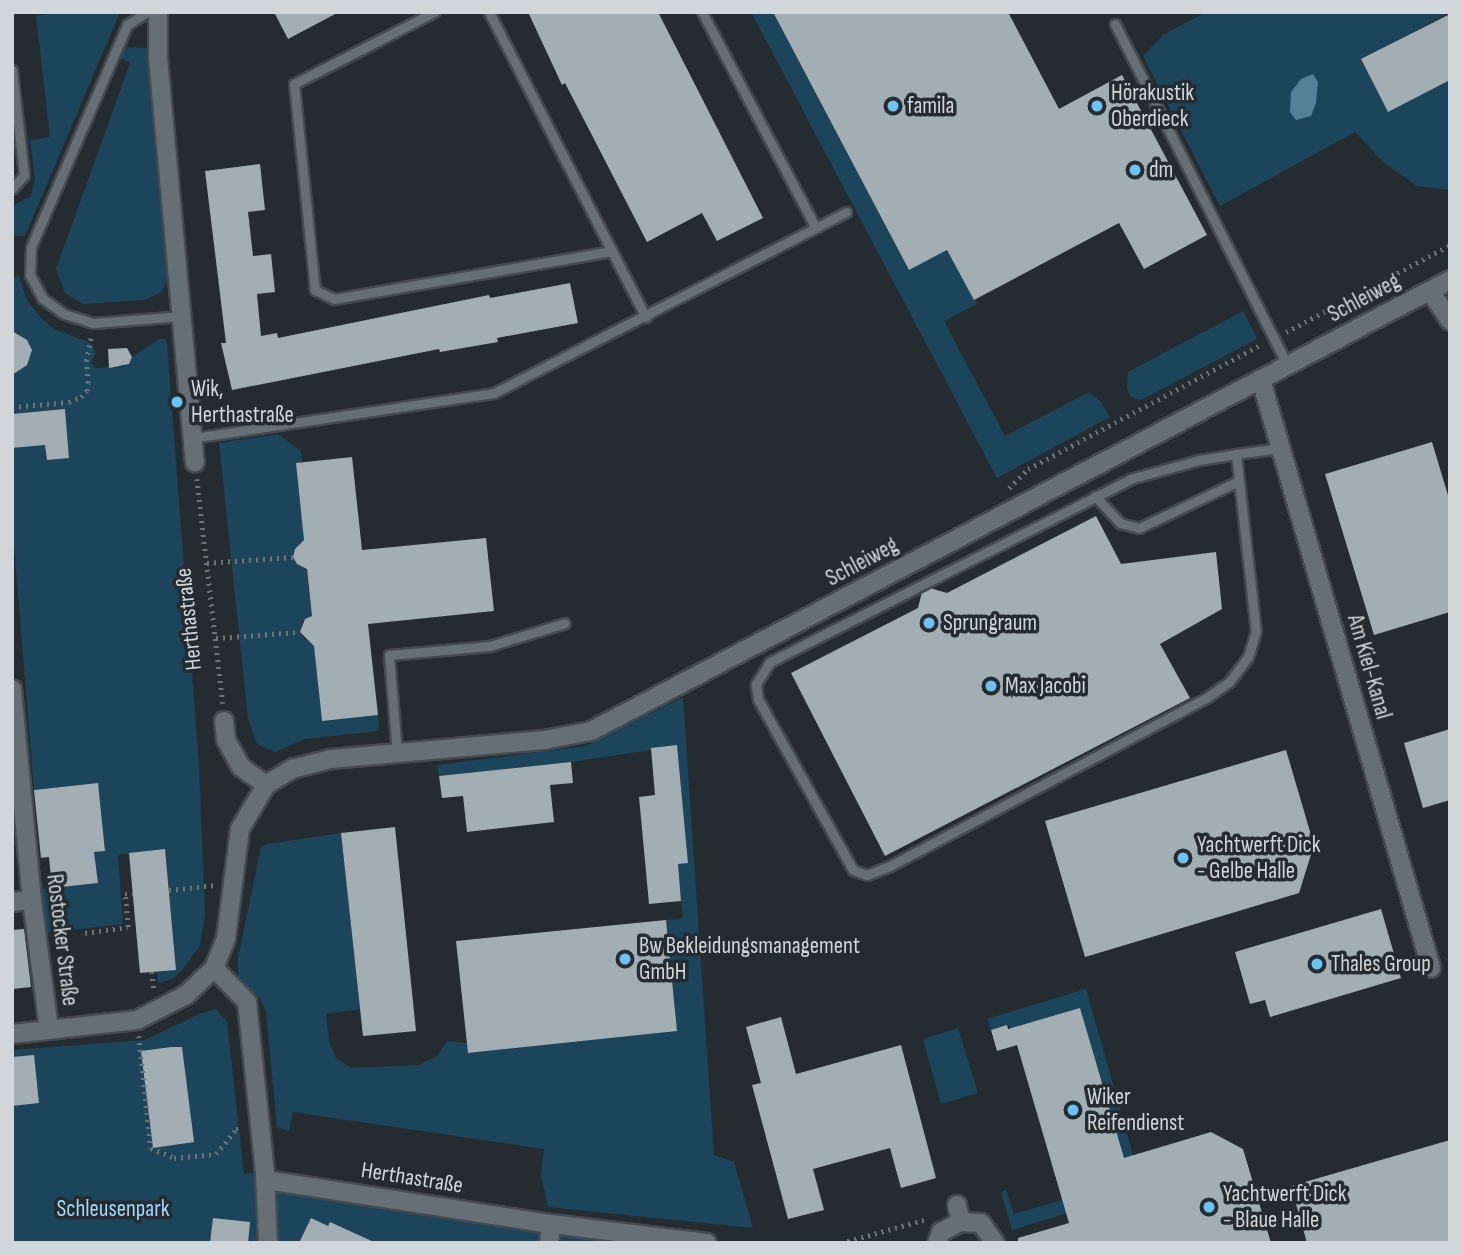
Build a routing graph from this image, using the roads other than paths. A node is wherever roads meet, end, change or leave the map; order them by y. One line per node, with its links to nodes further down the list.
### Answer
1 (146, 12): 14 (lane)
2 (158, 12): 14 (street)
3 (434, 12): 11 (lane)
4 (489, 12): 11 (lane)
5 (702, 12): 10 (lane)
6 (1115, 24): 17 (lane)
7 (12, 70): 8 (lane)
8 (12, 189)
9 (846, 212): 10 (lane)
10 (816, 228): 15 (lane)
11 (612, 251): 15 (lane)
12 (1450, 281): 13 (street, Schleiweg)
13 (1430, 291): 16 (street); 17 (street, Schleiweg)
14 (183, 316): 19 (street)
15 (646, 317): 19 (lane)
16 (1450, 321)
17 (1288, 366): 18 (street, Schleiweg)
18 (1261, 380): 20 (street, Am Kiel-Kanal); 28 (street, Schleiweg)
19 (193, 438): 22 (street)
20 (1280, 448): 21 (lane); 33 (street, Am Kiel-Kanal)
21 (1236, 454): 23 (lane); 24 (lane)
22 (195, 461)
23 (1239, 481): 24 (lane); 24 (lane)
24 (1095, 496)
25 (565, 623): 28 (lane)
26 (12, 689): 30 (street, Rostocker Straße)
27 (225, 721): 29 (street)
28 (397, 753): 29 (street, Schleiweg)
29 (266, 785): 32 (street)
30 (32, 900): 31 (street); 34 (street, Rostocker Straße)
31 (12, 902)
32 (214, 968): 34 (street); 36 (street)
33 (1431, 968)
34 (49, 1030): 35 (street)
35 (12, 1034)
36 (266, 1180): 37 (street, Herthastraße); 38 (street)
37 (551, 1224): 39 (street); 40 (street, Herthastraße)
38 (268, 1243)
39 (549, 1243)
40 (708, 1243)
41 (937, 1243): 42 (street)
42 (995, 1243)

